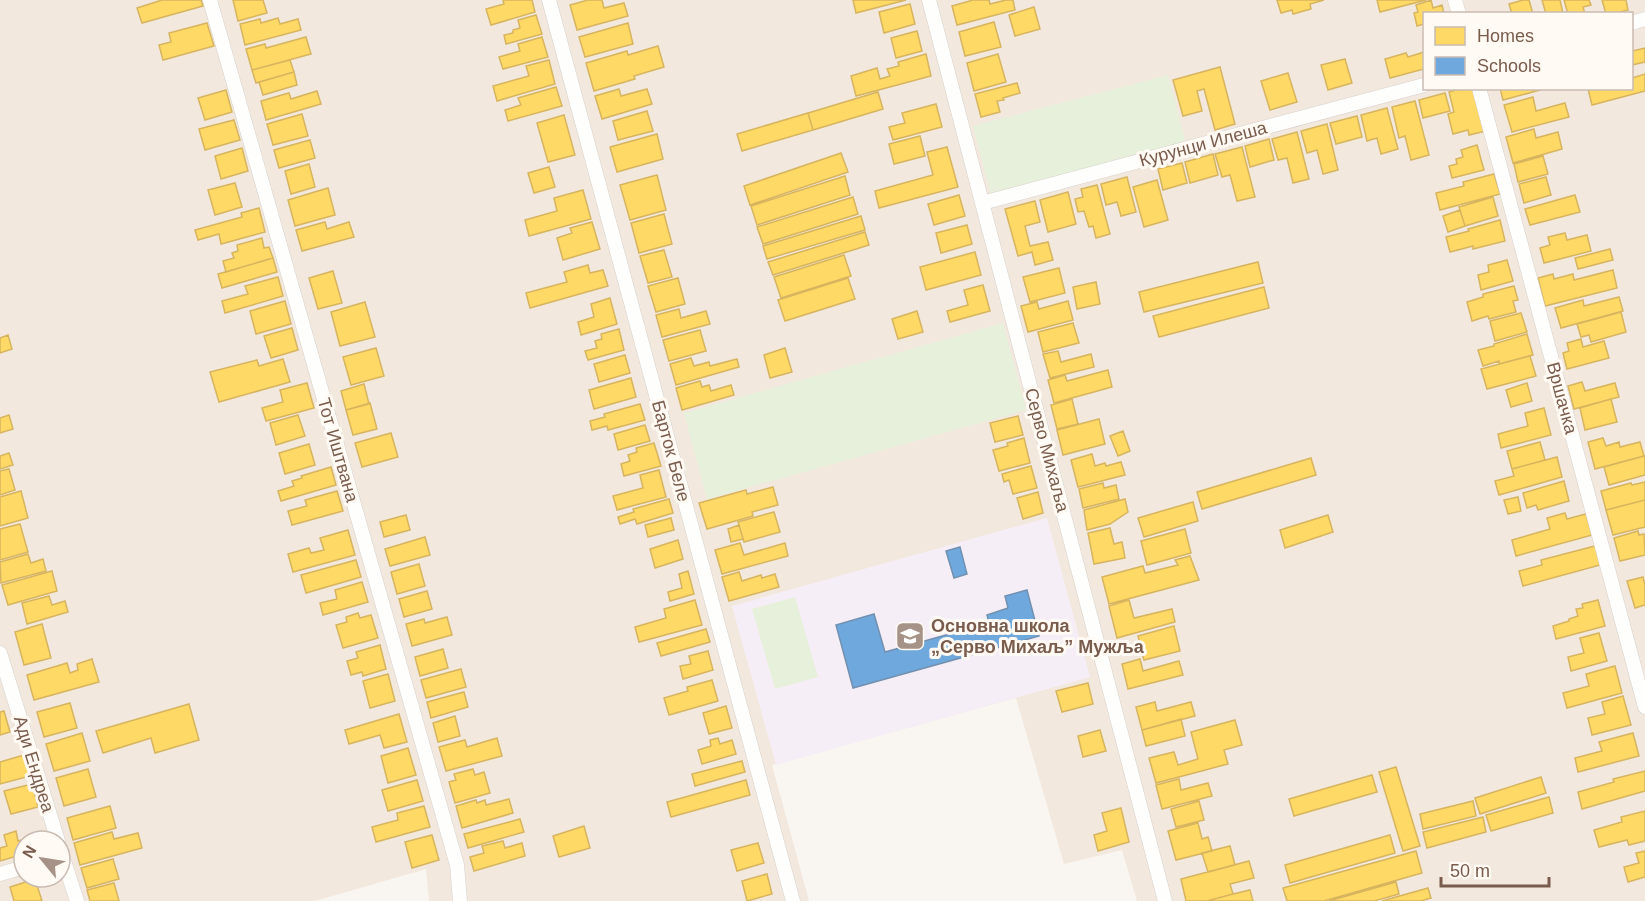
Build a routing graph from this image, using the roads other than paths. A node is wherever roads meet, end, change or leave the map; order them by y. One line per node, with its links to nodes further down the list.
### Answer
1 (210, 0): 12 (street, Тот Иштвана)
2 (549, 0): 13 (street, Барток Беле)
3 (929, 0): 6 (street, Серво Михаља)
4 (1423, 86): 6 (street, Курунци Илеша)
5 (1480, 90): 8 (street, Вршачка)
6 (982, 203): 14 (street, Серво Михаља)
7 (0, 653): 9 (street, Ади Ендреа)
8 (1645, 707)
9 (54, 829)
10 (72, 886): 11 (street)
11 (77, 901)
12 (460, 901)
13 (793, 901)
14 (1165, 901)

